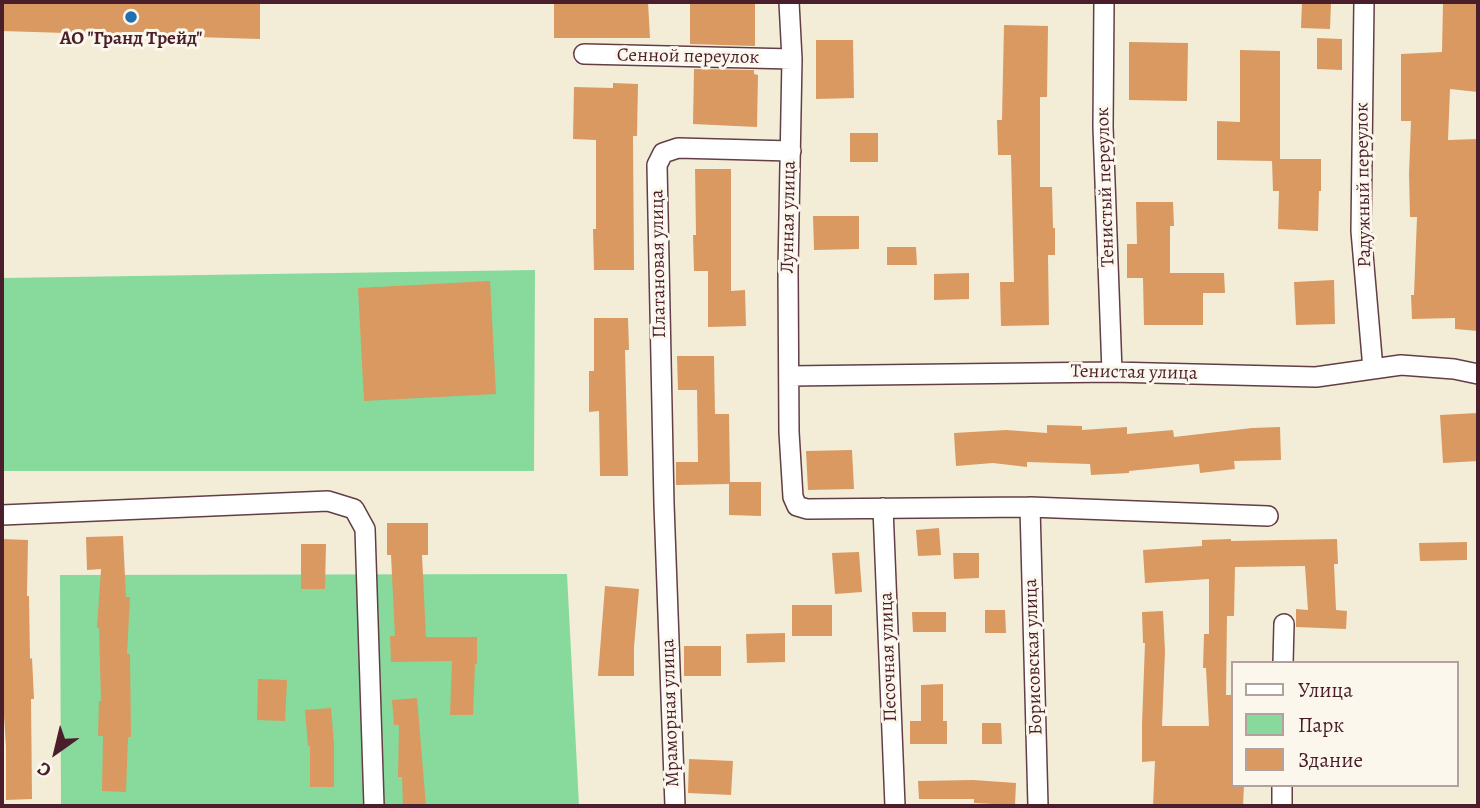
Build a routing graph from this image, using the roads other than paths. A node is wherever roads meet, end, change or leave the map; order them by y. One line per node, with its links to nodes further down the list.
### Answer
1 (789, 2): 5 (street, Лунная улица)
2 (1104, 2): 8 (street, Тенистый переулок)
3 (1364, 2): 7 (street, Радужный переулок)
4 (584, 54): 5 (street, Сенной переулок)
5 (792, 59): 6 (street, Лунная улица)
6 (790, 151): 10 (street, Лунная улица); 15 (street, Платановая улица)
7 (1373, 369): 8 (street, Тенистая улица); 9 (street, Тенистая улица)
8 (1112, 372): 10 (street, Тенистая улица)
9 (1478, 374)
10 (789, 376): 12 (street, Лунная улица)
11 (1030, 507): 12 (street); 14 (street); 22 (street, Борисовская улица)
12 (883, 508): 21 (street, Песочная улица)
13 (2, 515): 19 (street)
14 (1268, 516)
15 (668, 619): 20 (street, Мраморная улица)
16 (1284, 624): 17 (street)
17 (1283, 661)
18 (1282, 787): 23 (street)
19 (374, 806)
20 (675, 806)
21 (895, 806)
22 (1038, 806)
23 (1282, 806)

